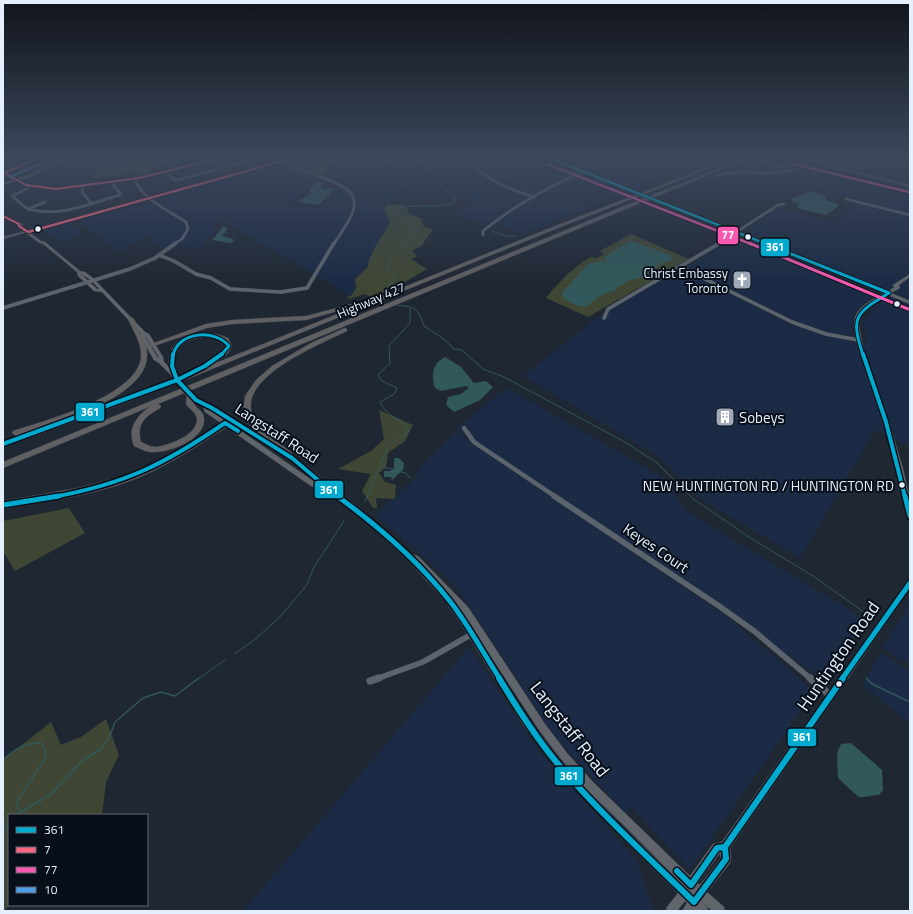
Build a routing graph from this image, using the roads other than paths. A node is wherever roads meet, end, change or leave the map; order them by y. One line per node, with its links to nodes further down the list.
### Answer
1 (18, 201): 15 (street)
2 (89, 201): 13 (street)
3 (100, 201): 13 (street)
4 (137, 201): 18 (main road)
5 (154, 201): 22 (street)
6 (355, 201): 22 (street)
7 (529, 201): 20 (street)
8 (624, 201): 27 (highway, Highway 427)
9 (645, 201): 30 (highway, Highway 427)
10 (656, 201): 19 (street, bridge)
11 (853, 201): 16 (street)
12 (45, 202): 15 (street)
13 (91, 203): 15 (street)
14 (784, 204): 19 (street)
15 (28, 209)
16 (910, 215)
17 (3, 216): 18 (street, Langstaff Road)
18 (29, 230): 21 (main road); 25 (street, Langstaff Road)
19 (738, 233): 23 (street); 26 (street)
20 (483, 235)
21 (3, 237)
22 (159, 255): 25 (street)
23 (681, 267): 31 (street); 33 (street)
24 (910, 275): 26 (street)
25 (90, 281): 29 (street); 32 (street, Langstaff Road)
26 (886, 293): 28 (street); 33 (street)
27 (380, 298): 34 (highway); 35 (highway, Highway 427)
28 (910, 303)
29 (3, 308)
30 (385, 308): 36 (highway, Highway 427); 42 (highway)
31 (604, 318)
32 (131, 319): 34 (street, Langstaff Road); 40 (highway)
33 (858, 340): 45 (street)
34 (151, 346): 35 (street, Langstaff Road)
35 (173, 379): 35 (highway); 37 (street, Langstaff Road, bridge); 41 (highway, Highway 427)
36 (197, 386): 37 (highway); 43 (highway, Highway 427)
37 (190, 396): 38 (street, Langstaff Road)
38 (228, 422): 42 (street, Langstaff Road); 44 (street, Langstaff Road); 46 (highway)
39 (464, 428): 52 (street, Keyes Court)
40 (3, 438)
41 (3, 444)
42 (292, 458): 44 (street, Langstaff Road)
43 (3, 465)
44 (329, 490): 48 (street, Langstaff Road)
45 (908, 497): 47 (street)
46 (3, 506)
47 (910, 516)
48 (409, 556): 50 (street, Langstaff Road); 54 (street, Langstaff Road)
49 (910, 583): 52 (street, Huntington Road)
50 (472, 634): 51 (street); 54 (street, Langstaff Road)
51 (370, 681)
52 (830, 695): 53 (street, Huntington Road)
53 (725, 847): 54 (street, Huntington Road); 55 (street, Huntington Road)
54 (688, 889): 55 (street, Langstaff Road); 56 (street, Huntington Road)
55 (697, 898): 57 (street, Huntington Road); 58 (street, Langstaff Road); 59 (street, Langstaff Road)
56 (670, 911)
57 (687, 911)
58 (703, 911)
59 (720, 911)

